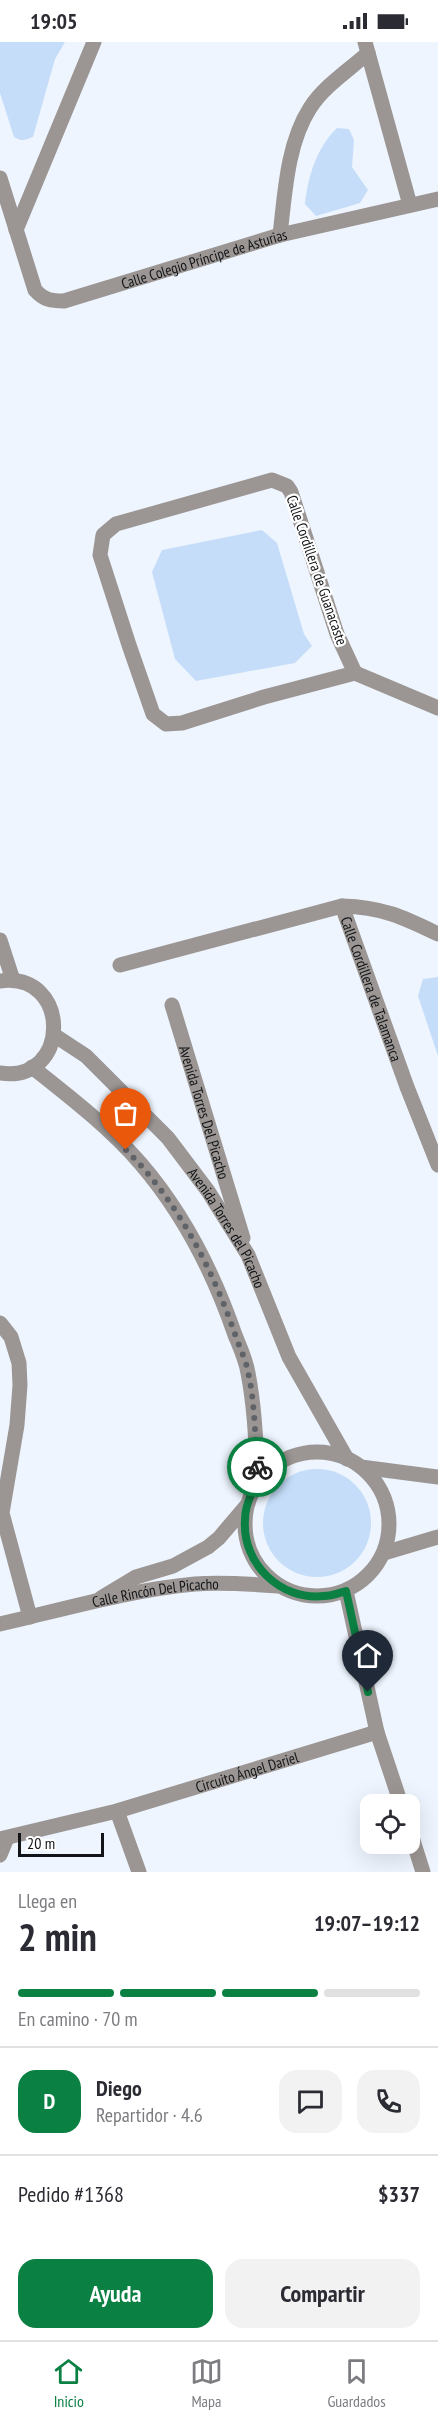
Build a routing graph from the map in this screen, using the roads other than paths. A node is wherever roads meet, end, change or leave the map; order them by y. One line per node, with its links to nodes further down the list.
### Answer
1 (94, 42): 6 (street)
2 (367, 48): 5 (street); 7 (street)
3 (0, 178): 6 (street, Calle Colegio Príncipe de Asturias)
4 (438, 199): 5 (street, Calle Colegio Príncipe de Asturias)
5 (410, 206): 7 (street, Calle Colegio Príncipe de Asturias)
6 (16, 230): 7 (street, Calle Colegio Príncipe de Asturias)
7 (280, 235)
8 (355, 673): 8 (street, Calle Cordillera de Guanacaste); 9 (street)
9 (438, 708)
10 (342, 906): 11 (street, Calle Cordillera de Talamanca); 13 (street, Calle Cordillera de Talamanca); 19 (street, Calle Cordillera de Talamanca)
11 (438, 934)
12 (0, 940): 14 (street)
13 (120, 965)
14 (7, 980): 16 (street)
15 (172, 1005): 20 (street, Avenida Torres Del Picacho)
16 (54, 1035): 17 (street); 20 (street, Avenida Torres del Picacho)
17 (32, 1067): 18 (street); 24 (street)
18 (0, 1073)
19 (438, 1165)
20 (248, 1255): 22 (street, Avenida Torres del Picacho)
21 (0, 1323): 26 (street)
22 (354, 1463): 23 (street); 24 (street); 28 (street)
23 (438, 1477)
24 (258, 1482): 25 (street)
25 (247, 1505): 29 (street); 31 (street, Calle Rincón Del Picacho)
26 (1, 1513): 32 (street)
27 (438, 1537): 28 (street)
28 (384, 1553): 30 (street)
29 (278, 1586): 30 (street); 31 (street, Calle Rincón Del Picacho)
30 (346, 1591): 34 (street)
31 (101, 1598): 32 (street, Calle Rincón Del Picacho)
32 (30, 1617): 33 (street, Calle Rincón Del Picacho)
33 (0, 1624)
34 (377, 1732): 35 (street); 36 (street, Circuito Ángel Dariel)
35 (398, 1794)
36 (117, 1811): 37 (street, Circuito Ángel Dariel); 40 (street)
37 (3, 1839): 39 (street, Circuito Ángel Dariel)
38 (417, 1854): 41 (street)
39 (0, 1855)
40 (139, 1872)
41 (423, 1872)

